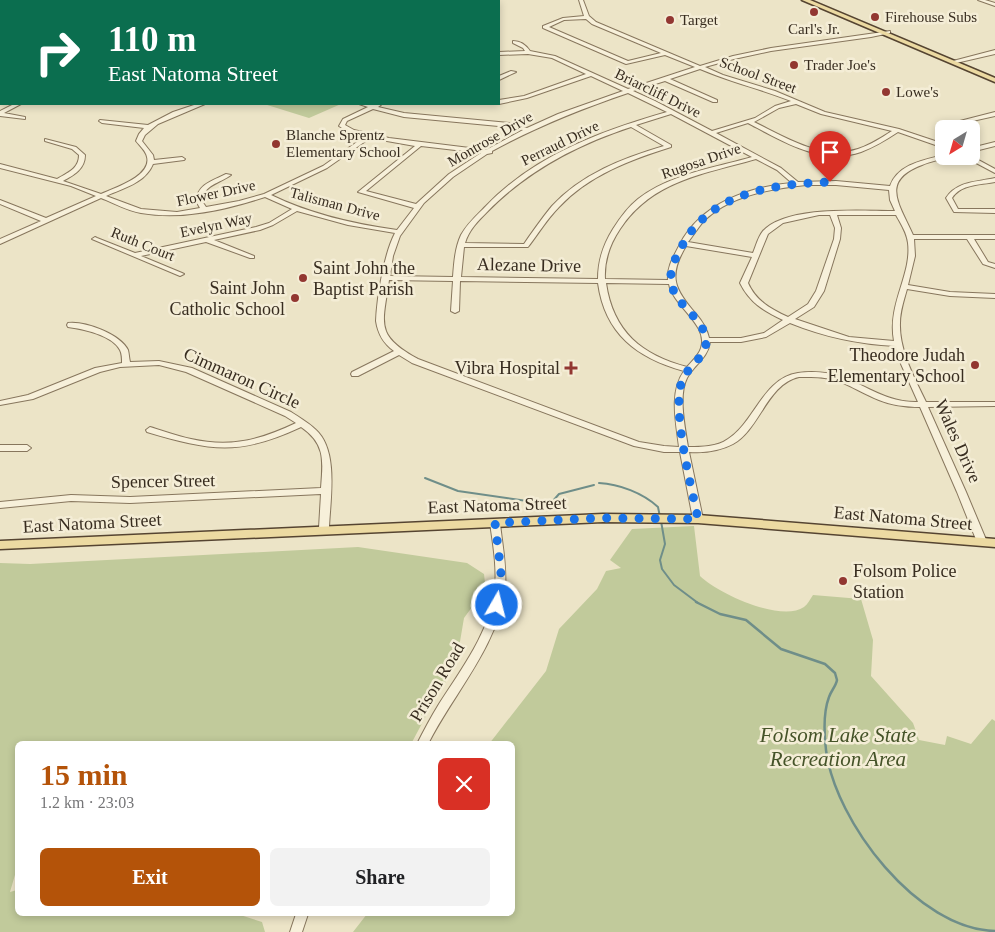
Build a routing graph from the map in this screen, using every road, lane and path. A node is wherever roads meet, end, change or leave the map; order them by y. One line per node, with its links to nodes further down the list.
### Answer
1 (49, 0): 2 (street)
2 (68, 0)
3 (581, 0): 9 (street)
4 (805, 0): 6 (main road)
5 (980, 0): 7 (street)
6 (813, 2): 8 (main road)
7 (995, 5)
8 (837, 11): 10 (main road); 10 (main road)
9 (587, 17): 13 (street, School Street); 13 (street)
10 (886, 32): 16 (main road); 16 (main road); 17 (street, Montrose Drive)
11 (515, 42): 12 (street)
12 (528, 52): 15 (street, Briarcliff Drive); 19 (street, Briarcliff Drive)
13 (665, 53): 17 (street, School Street)
14 (995, 53): 16 (street)
15 (500, 54)
16 (955, 62): 22 (main road)
17 (701, 68): 21 (street, Montrose Drive); 26 (street, School Street)
18 (513, 72): 20 (street)
19 (591, 74): 23 (street, Briarcliff Drive); 25 (street)
20 (500, 78)
21 (664, 79): 23 (street, Montrose Drive); 24 (street)
22 (995, 80)
23 (627, 90): 32 (street, Briarcliff Drive); 43 (street, Montrose Drive)
24 (715, 101)
25 (500, 102)
26 (795, 102): 35 (street, School Street); 39 (street)
27 (16, 105): 33 (street)
28 (200, 105): 42 (street)
29 (365, 105): 31 (street)
30 (377, 105): 31 (street)
31 (372, 107): 43 (street); 46 (street)
32 (672, 112): 40 (street, Perraud Drive); 45 (street, Briarcliff Drive)
33 (0, 114): 36 (street)
34 (995, 114): 38 (street)
35 (838, 117): 41 (street); 44 (street, School Street)
36 (23, 118)
37 (102, 120): 42 (street)
38 (968, 120)
39 (750, 122): 44 (street); 45 (street)
40 (630, 124): 83 (street, Perraud Drive); 83 (street)
41 (828, 125)
42 (148, 127): 56 (street)
43 (528, 130): 52 (street, Montrose Drive)
44 (897, 130): 49 (street, School Street)
45 (711, 133): 53 (street, Briarcliff Drive)
46 (369, 136): 48 (street); 65 (street, Flower Drive)
47 (48, 140): 62 (street)
48 (422, 143): 52 (street); 68 (street)
49 (935, 143)
50 (995, 144): 51 (street)
51 (980, 148)
52 (490, 152): 68 (street, Montrose Drive)
53 (757, 157): 63 (street, Briarcliff Drive); 91 (street, Rugosa Drive)
54 (182, 159): 56 (street)
55 (935, 160): 64 (street)
56 (151, 162): 66 (street)
57 (980, 163): 59 (street)
58 (0, 166): 62 (street, Flower Drive)
59 (995, 171)
60 (228, 175): 70 (street)
61 (995, 180): 71 (street)
62 (58, 181): 66 (street, Flower Drive)
63 (797, 184): 64 (street); 82 (street)
64 (891, 188): 73 (street, Wales Drive)
65 (266, 195): 69 (street, Talisman Drive); 70 (street, Flower Drive)
66 (103, 196): 70 (street, Flower Drive); 74 (street)
67 (0, 202): 74 (street)
68 (419, 207): 75 (street, Montrose Drive)
69 (298, 208): 75 (street, Talisman Drive); 80 (street, Evelyn Way)
70 (205, 210)
71 (995, 211)
72 (833, 213): 73 (street); 85 (street); 96 (street)
73 (898, 213): 76 (street, Wales Drive)
74 (47, 221): 81 (street)
75 (399, 232): 89 (street, Montrose Drive)
76 (910, 237): 77 (street); 93 (street, Wales Drive)
77 (969, 237): 78 (street); 87 (street)
78 (995, 237)
79 (95, 239): 84 (street, Ruth Court)
80 (207, 240): 84 (street, Evelyn Way); 86 (street)
81 (0, 242)
82 (683, 243): 85 (street); 92 (street)
83 (462, 245): 90 (street, Perraud Drive)
84 (134, 255): 88 (street, Ruth Court)
85 (755, 255): 96 (street)
86 (252, 257)
87 (995, 266)
88 (180, 274)
89 (386, 278): 90 (street, Alezane Drive); 100 (street, Montrose Drive)
90 (458, 279): 91 (street, Alezane Drive); 95 (street, Perraud Drive)
91 (603, 281): 92 (street, Alezane Drive); 102 (street, Rugosa Drive)
92 (671, 282): 98 (street)
93 (904, 286): 94 (street); 99 (street, Wales Drive)
94 (995, 296)
95 (454, 311)
96 (792, 319): 98 (street); 99 (street)
97 (71, 325): 101 (street)
98 (706, 340): 102 (street)
99 (900, 344): 106 (street, Wales Drive)
100 (399, 352): 103 (street); 111 (street, Montrose Drive)
101 (126, 364): 104 (street, Cimmaron Circle); 107 (street, Cimmaron Circle)
102 (688, 369): 111 (street)
103 (355, 374)
104 (0, 403)
105 (995, 404): 106 (street)
106 (923, 405): 111 (street); 117 (street, Wales Drive)
107 (303, 423): 108 (street); 112 (street, Cimmaron Circle)
108 (150, 430)
109 (0, 448): 110 (street)
110 (27, 448)
111 (685, 450): 114 (street)
112 (326, 491): 113 (street, Spencer Street); 116 (street, Cimmaron Circle)
113 (0, 505)
114 (692, 519): 115 (main road, East Natoma Street); 117 (main road, East Natoma Street)
115 (495, 523): 116 (main road, East Natoma Street); 120 (street, Prison Road)
116 (324, 528): 119 (main road, East Natoma Street)
117 (982, 542): 118 (main road, East Natoma Street)
118 (995, 543)
119 (0, 545)
120 (423, 741)
121 (301, 916): 122 (street)
122 (296, 932)

